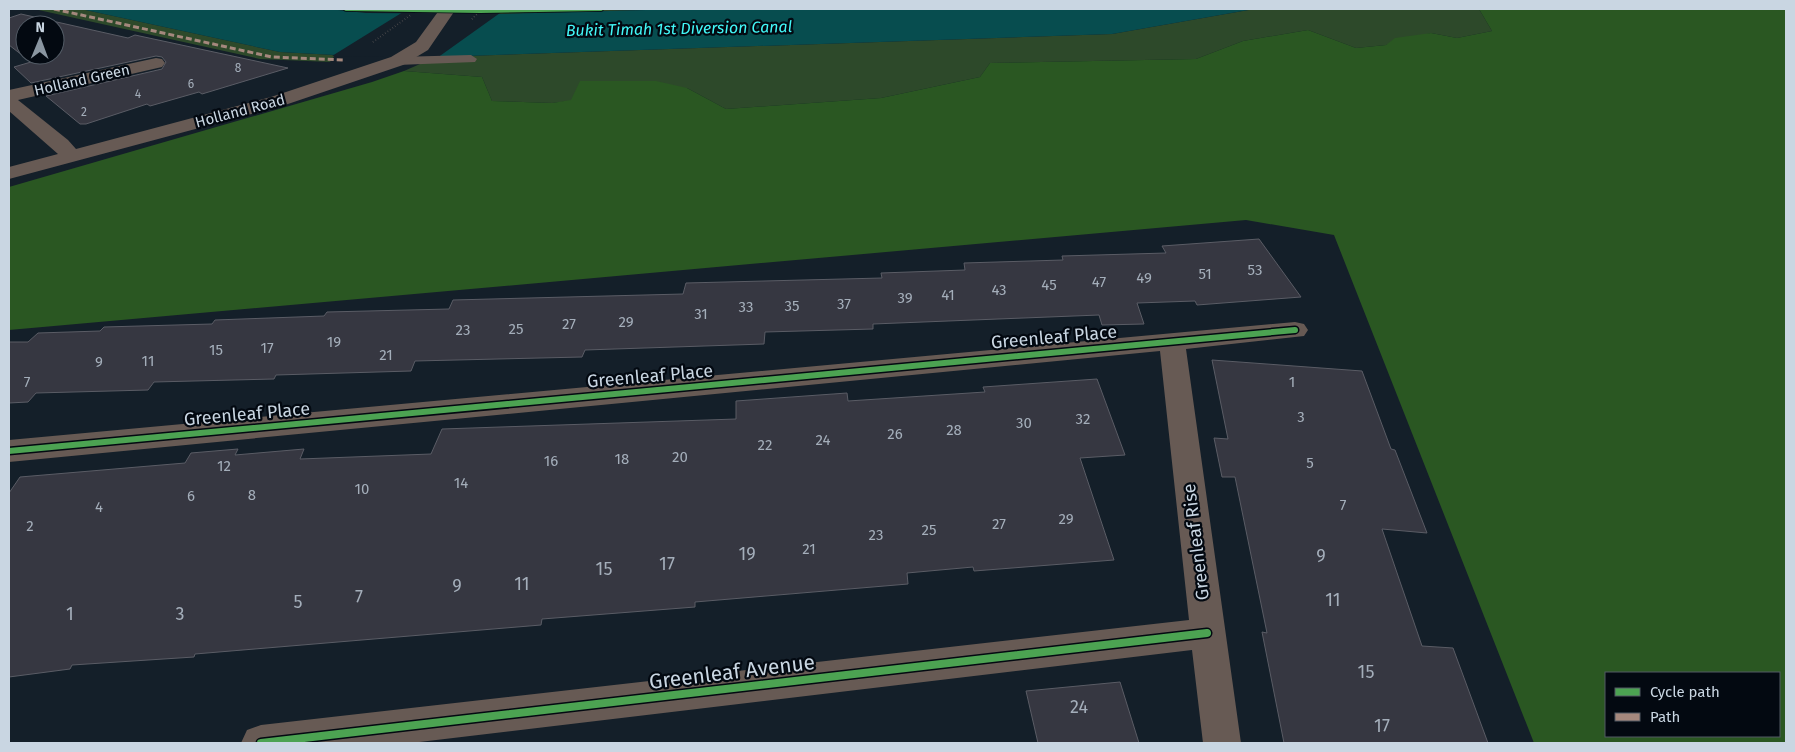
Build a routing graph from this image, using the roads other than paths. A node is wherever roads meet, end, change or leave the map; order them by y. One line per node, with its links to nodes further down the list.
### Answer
1 (447, 11): 2 (street, Holland Road)
2 (401, 59): 3 (lane); 7 (street, Holland Road)
3 (471, 59)
4 (156, 63): 5 (street, Holland Green)
5 (9, 96)
6 (9, 102): 7 (street, Holland Green)
7 (70, 155): 8 (street, Holland Road)
8 (9, 173)
9 (1295, 330): 10 (street, Greenleaf Place)
10 (1172, 341): 11 (street, Greenleaf Place); 12 (street, Greenleaf Rise)
11 (9, 451)
12 (1207, 633): 13 (street, Greenleaf Avenue); 14 (street, Greenleaf Rise)
13 (261, 743)
14 (1222, 743)

